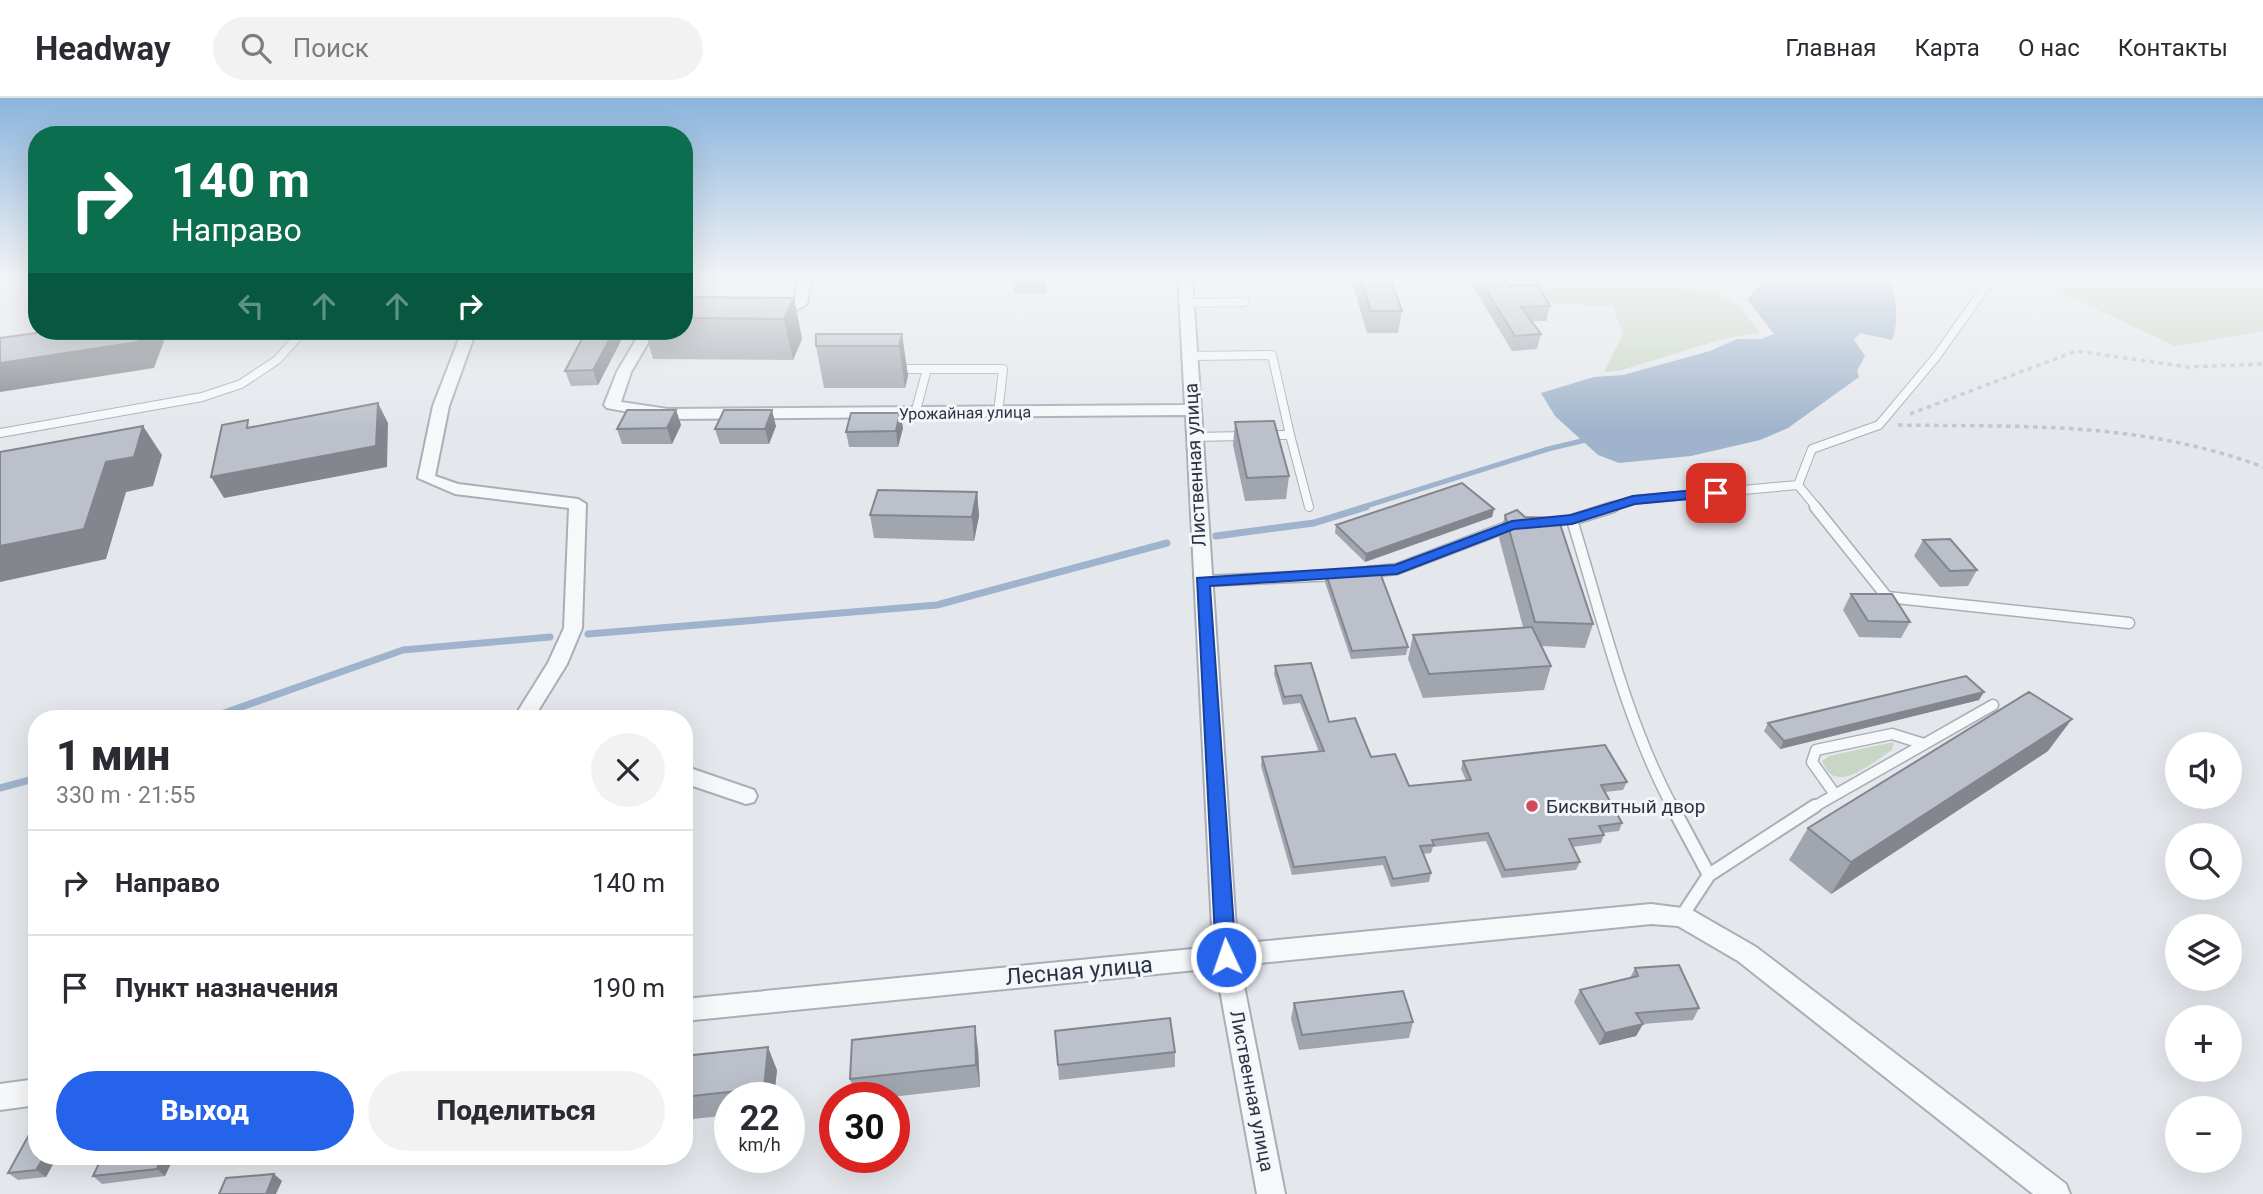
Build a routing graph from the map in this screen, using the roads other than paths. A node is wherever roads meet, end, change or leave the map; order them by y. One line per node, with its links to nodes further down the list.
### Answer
1 (1188, 328): 6 (street, Лиственная улица)
2 (1956, 328): 15 (lane)
3 (295, 340): 12 (lane)
4 (466, 340): 23 (street)
5 (643, 340): 11 (street, Урожайная улица)
6 (1190, 356): 9 (street, Лиственная улица); 13 (lane)
7 (888, 369): 8 (lane)
8 (927, 369): 10 (lane); 11 (lane)
9 (1192, 410): 10 (street, Урожайная улица); 14 (street, Лиственная улица)
10 (998, 413): 11 (street, Урожайная улица)
11 (915, 414)
12 (0, 433)
13 (1290, 435): 14 (lane); 16 (lane)
14 (1193, 437): 20 (street, Лиственная улица)
15 (1798, 485): 17 (lane); 21 (lane)
16 (1309, 507)
17 (1572, 520): 18 (lane); 28 (lane)
18 (1560, 521)
19 (1524, 524): 20 (lane)
20 (1202, 582): 30 (street, Лиственная улица)
21 (2129, 623)
22 (1993, 705): 24 (lane)
23 (529, 710)
24 (1924, 744): 26 (lane); 26 (lane)
25 (693, 777): 27 (street)
26 (1834, 793): 28 (lane)
27 (746, 796)
28 (1709, 874): 29 (lane)
29 (1682, 916): 30 (street, Лесная улица); 35 (street)
30 (1226, 957): 31 (street, Лесная улица); 34 (street, Лиственная улица)
31 (693, 1009)
32 (28, 1093): 33 (street)
33 (0, 1097)
34 (1271, 1194)
35 (2056, 1194)

